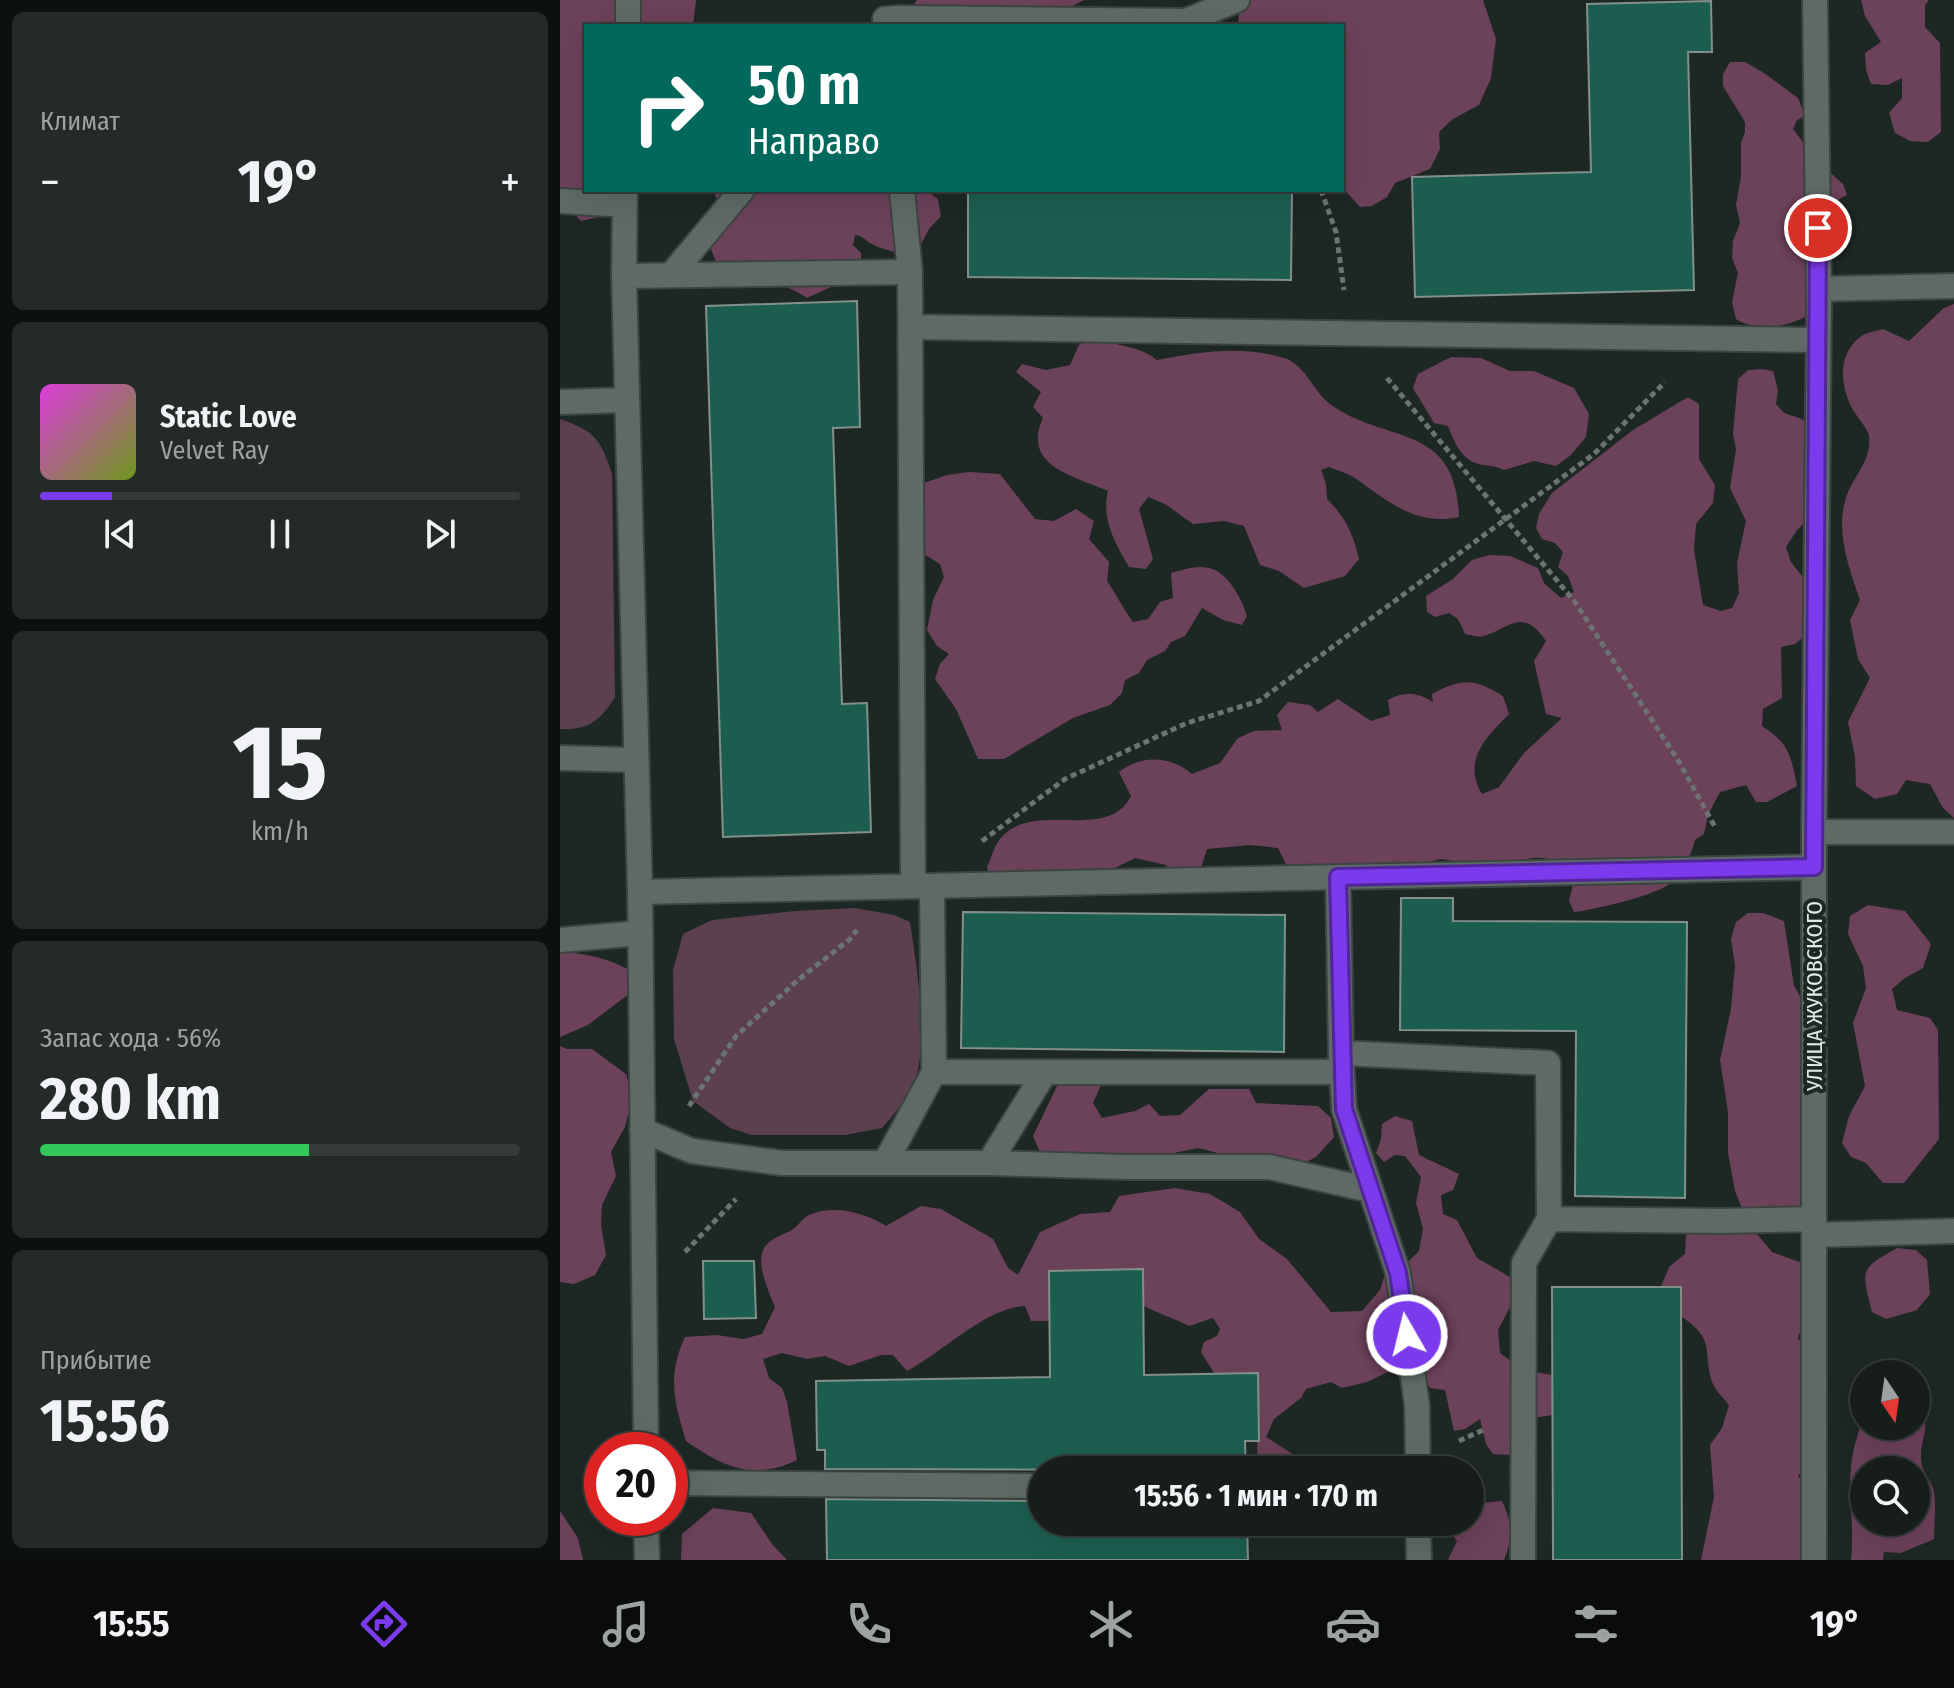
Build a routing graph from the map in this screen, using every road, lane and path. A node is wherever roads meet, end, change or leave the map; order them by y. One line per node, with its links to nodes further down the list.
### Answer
1 (628, 0): 6 (street)
2 (1237, 0): 4 (street)
3 (1815, 0): 16 (street, УЛИЦА ЖУКОВСКОГО)
4 (1113, 10): 5 (street)
5 (886, 18)
6 (628, 24)
7 (740, 192): 13 (street)
8 (902, 192): 12 (street)
9 (1322, 192): 18 (path)
10 (625, 197): 11 (street); 14 (street)
11 (560, 201)
12 (910, 272): 13 (street); 17 (street)
13 (671, 275): 14 (street)
14 (624, 276): 21 (street)
15 (1954, 286): 16 (street)
16 (1819, 289): 20 (street, УЛИЦА ЖУКОВСКОГО)
17 (911, 327): 18 (street); 32 (street)
18 (1350, 333): 19 (street); 23 (path)
19 (1723, 338): 20 (street); 23 (path)
20 (1818, 340): 26 (street, УЛИЦА ЖУКОВСКОГО)
21 (627, 400): 22 (street); 25 (street)
22 (560, 402)
23 (1504, 517): 28 (path); 29 (path)
24 (560, 758): 25 (street)
25 (635, 760): 33 (street)
26 (1814, 832): 27 (street); 30 (street, УЛИЦА ЖУКОВСКОГО)
27 (1954, 832)
28 (1720, 835)
29 (976, 845)
30 (1814, 867): 31 (street); 45 (street, УЛИЦА ЖУКОВСКОГО)
31 (1338, 877): 32 (street); 36 (street)
32 (923, 886): 33 (street); 37 (street); 39 (path)
33 (640, 892): 34 (street)
34 (640, 933): 35 (street); 39 (street)
35 (560, 940)
36 (1342, 1063): 38 (street); 43 (street); 44 (street)
37 (934, 1072): 38 (street); 41 (street)
38 (1045, 1072): 42 (street)
39 (652, 1134): 40 (street); 47 (street)
40 (758, 1160): 41 (street); 47 (path)
41 (885, 1163): 42 (street)
42 (989, 1163): 43 (street)
43 (1370, 1190): 50 (street)
44 (1549, 1219): 45 (street); 48 (street)
45 (1814, 1227): 46 (street); 59 (street, УЛИЦА ЖУКОВСКОГО)
46 (1954, 1231)
47 (644, 1274): 49 (street)
48 (1523, 1412): 51 (path); 58 (street)
49 (646, 1432)
50 (1418, 1456)
51 (1436, 1456)
52 (688, 1483): 53 (street)
53 (1028, 1486)
54 (646, 1536): 56 (street)
55 (1418, 1536): 57 (street)
56 (647, 1560)
57 (1419, 1560)
58 (1523, 1560)
59 (1814, 1560)

